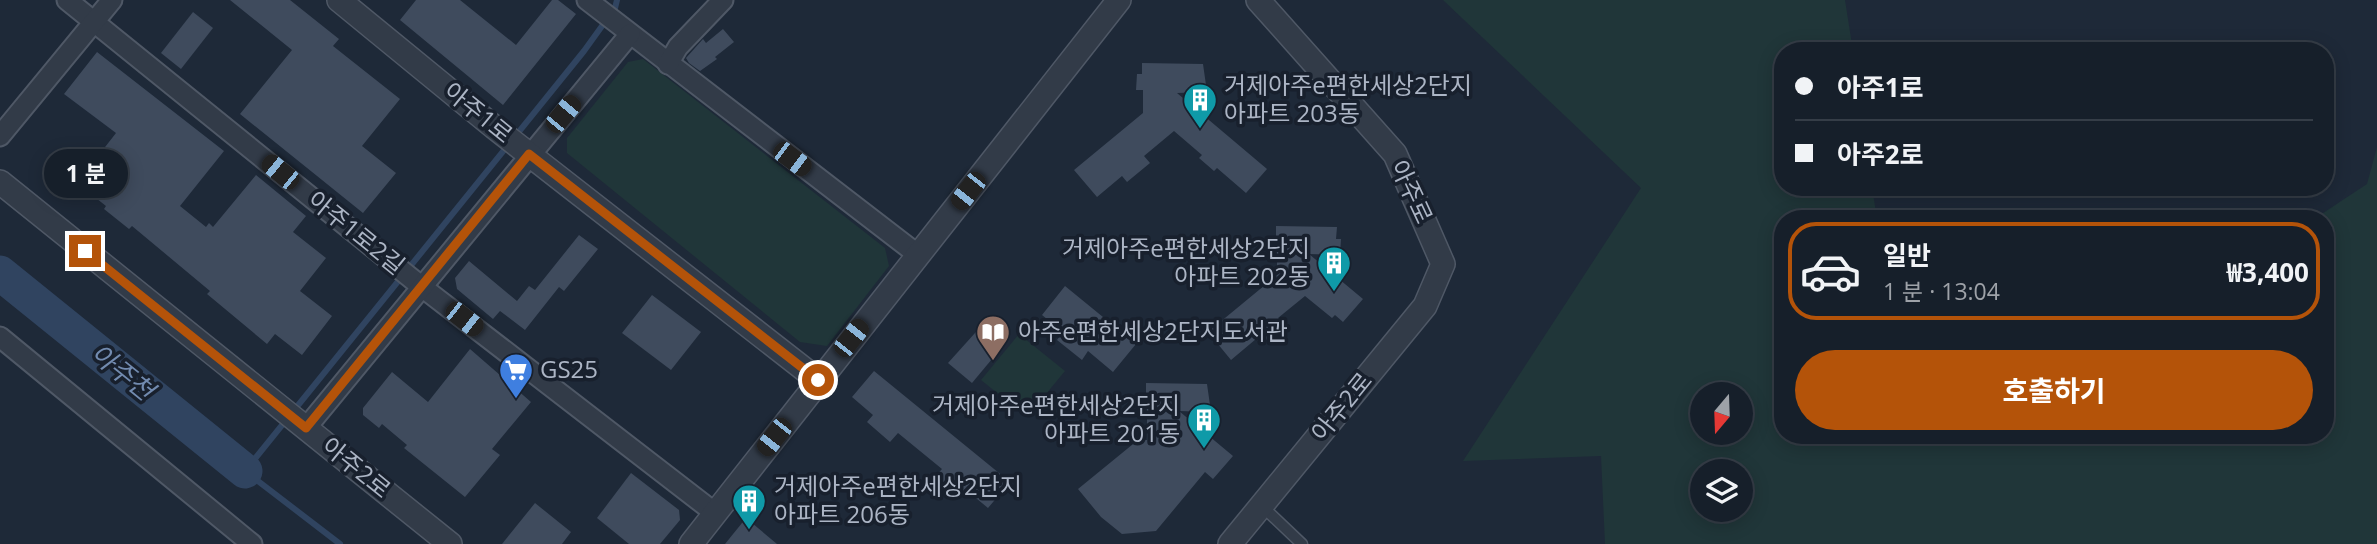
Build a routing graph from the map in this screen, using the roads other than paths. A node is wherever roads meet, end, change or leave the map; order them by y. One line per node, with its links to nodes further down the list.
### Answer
1 (67, 0): 8 (street, 아주1로2길)
2 (112, 0): 8 (street)
3 (339, 0): 12 (street, 아주1로)
4 (723, 0): 10 (street)
5 (1119, 0): 14 (street)
6 (1258, 0): 15 (street, 아주로)
7 (591, 3): 9 (street)
8 (94, 22): 11 (street); 16 (street, 아주1로2길)
9 (630, 34): 10 (street); 12 (street)
10 (667, 64): 14 (street)
11 (0, 136)
12 (529, 154): 16 (street); 18 (street, 아주1로)
13 (0, 182): 19 (street, 아주2로)
14 (917, 254): 18 (street)
15 (1443, 264): 20 (street, 아주2로)
16 (422, 287): 19 (street); 21 (street, 아주1로2길)
17 (0, 337): 22 (street)
18 (818, 380): 21 (street)
19 (306, 428): 24 (street, 아주2로)
20 (1262, 506): 26 (street, 아주2로); 27 (lane)
21 (715, 513): 25 (street)
22 (230, 537): 23 (street)
23 (252, 544)
24 (450, 544)
25 (691, 544)
26 (1230, 544)
27 (1302, 544)

